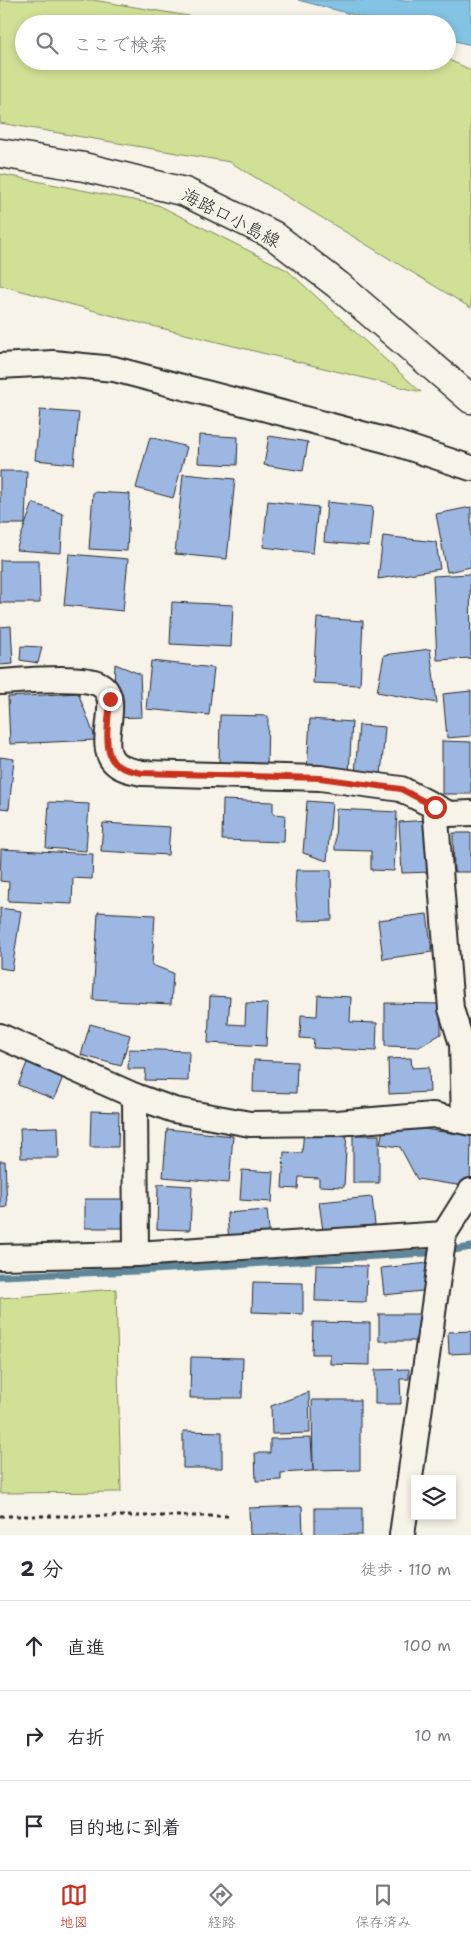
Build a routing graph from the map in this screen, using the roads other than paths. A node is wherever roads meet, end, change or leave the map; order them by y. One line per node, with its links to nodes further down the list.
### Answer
1 (0, 153): 3 (main road, 海路口小島線)
2 (0, 366): 4 (street)
3 (471, 399)
4 (471, 468)
5 (0, 682): 6 (street)
6 (435, 807): 7 (street); 10 (street)
7 (471, 814)
8 (0, 1036): 9 (street)
9 (135, 1096): 10 (street); 13 (street)
10 (467, 1121)
11 (471, 1191): 12 (street)
12 (444, 1234): 13 (street); 15 (street)
13 (136, 1254): 14 (street)
14 (0, 1257)
15 (402, 1535)

